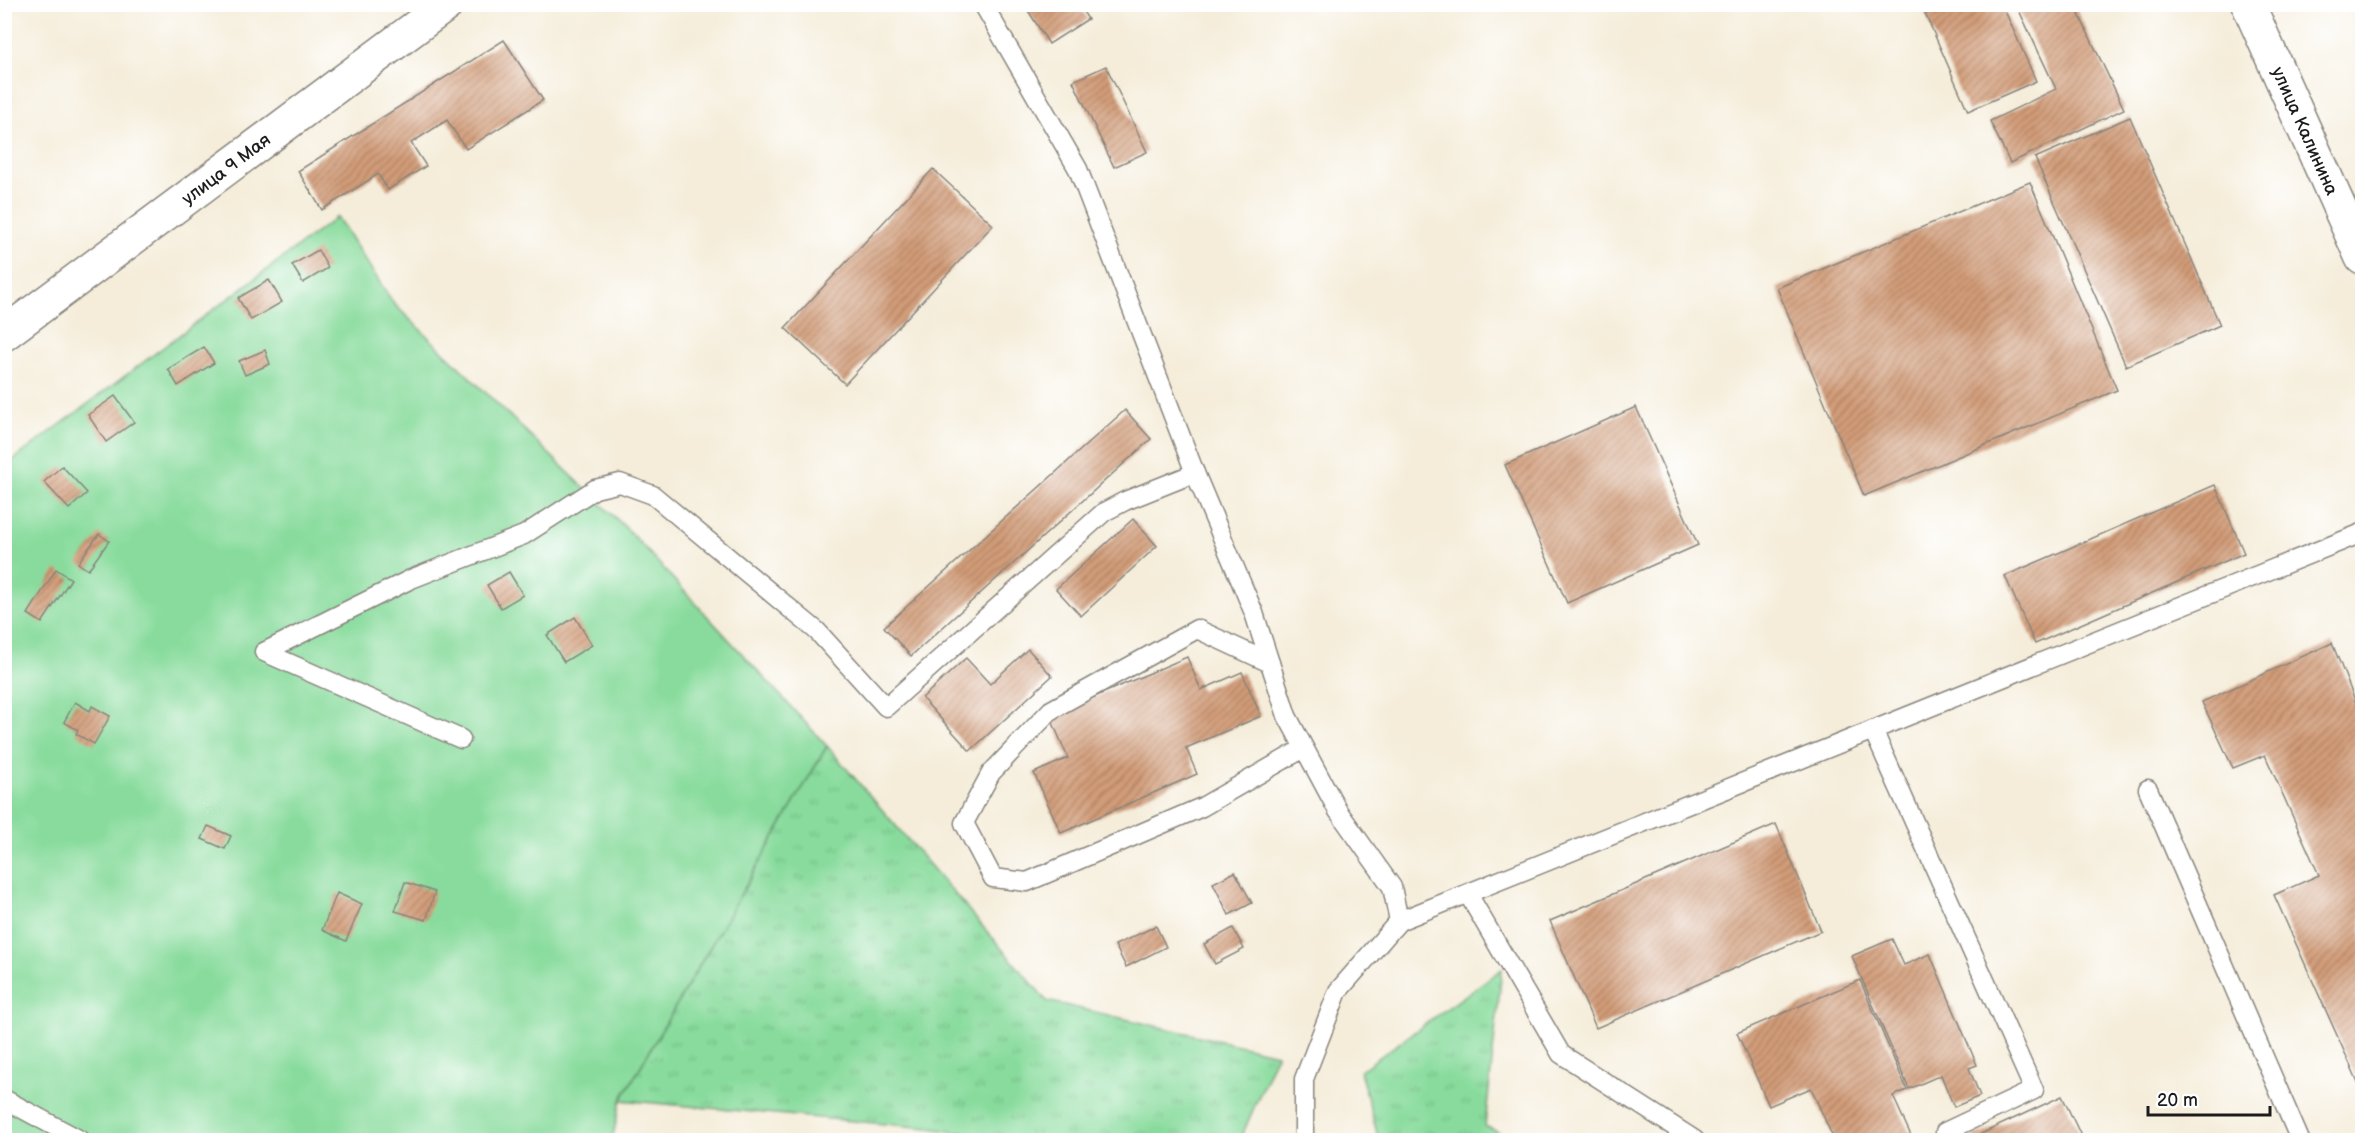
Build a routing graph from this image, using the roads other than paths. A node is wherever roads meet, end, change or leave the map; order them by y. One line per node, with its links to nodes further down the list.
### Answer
1 (447, 4): 5 (main road, улица 9 Мая)
2 (982, 4): 6 (lane)
3 (2248, 4): 4 (main road, улица Калинина)
4 (2362, 258)
5 (4, 334)
6 (1195, 473): 8 (lane); 10 (lane)
7 (2362, 533): 9 (lane)
8 (1270, 663): 11 (lane); 11 (lane)
9 (1873, 730): 13 (lane); 16 (lane)
10 (461, 739)
11 (1304, 748): 14 (lane)
12 (2148, 789): 20 (lane)
13 (1468, 894): 14 (lane); 19 (lane)
14 (1399, 921): 18 (lane)
15 (4, 1099): 17 (lane)
16 (1945, 1132)
17 (80, 1140)
18 (1304, 1140)
19 (1695, 1140)
20 (2300, 1140)

